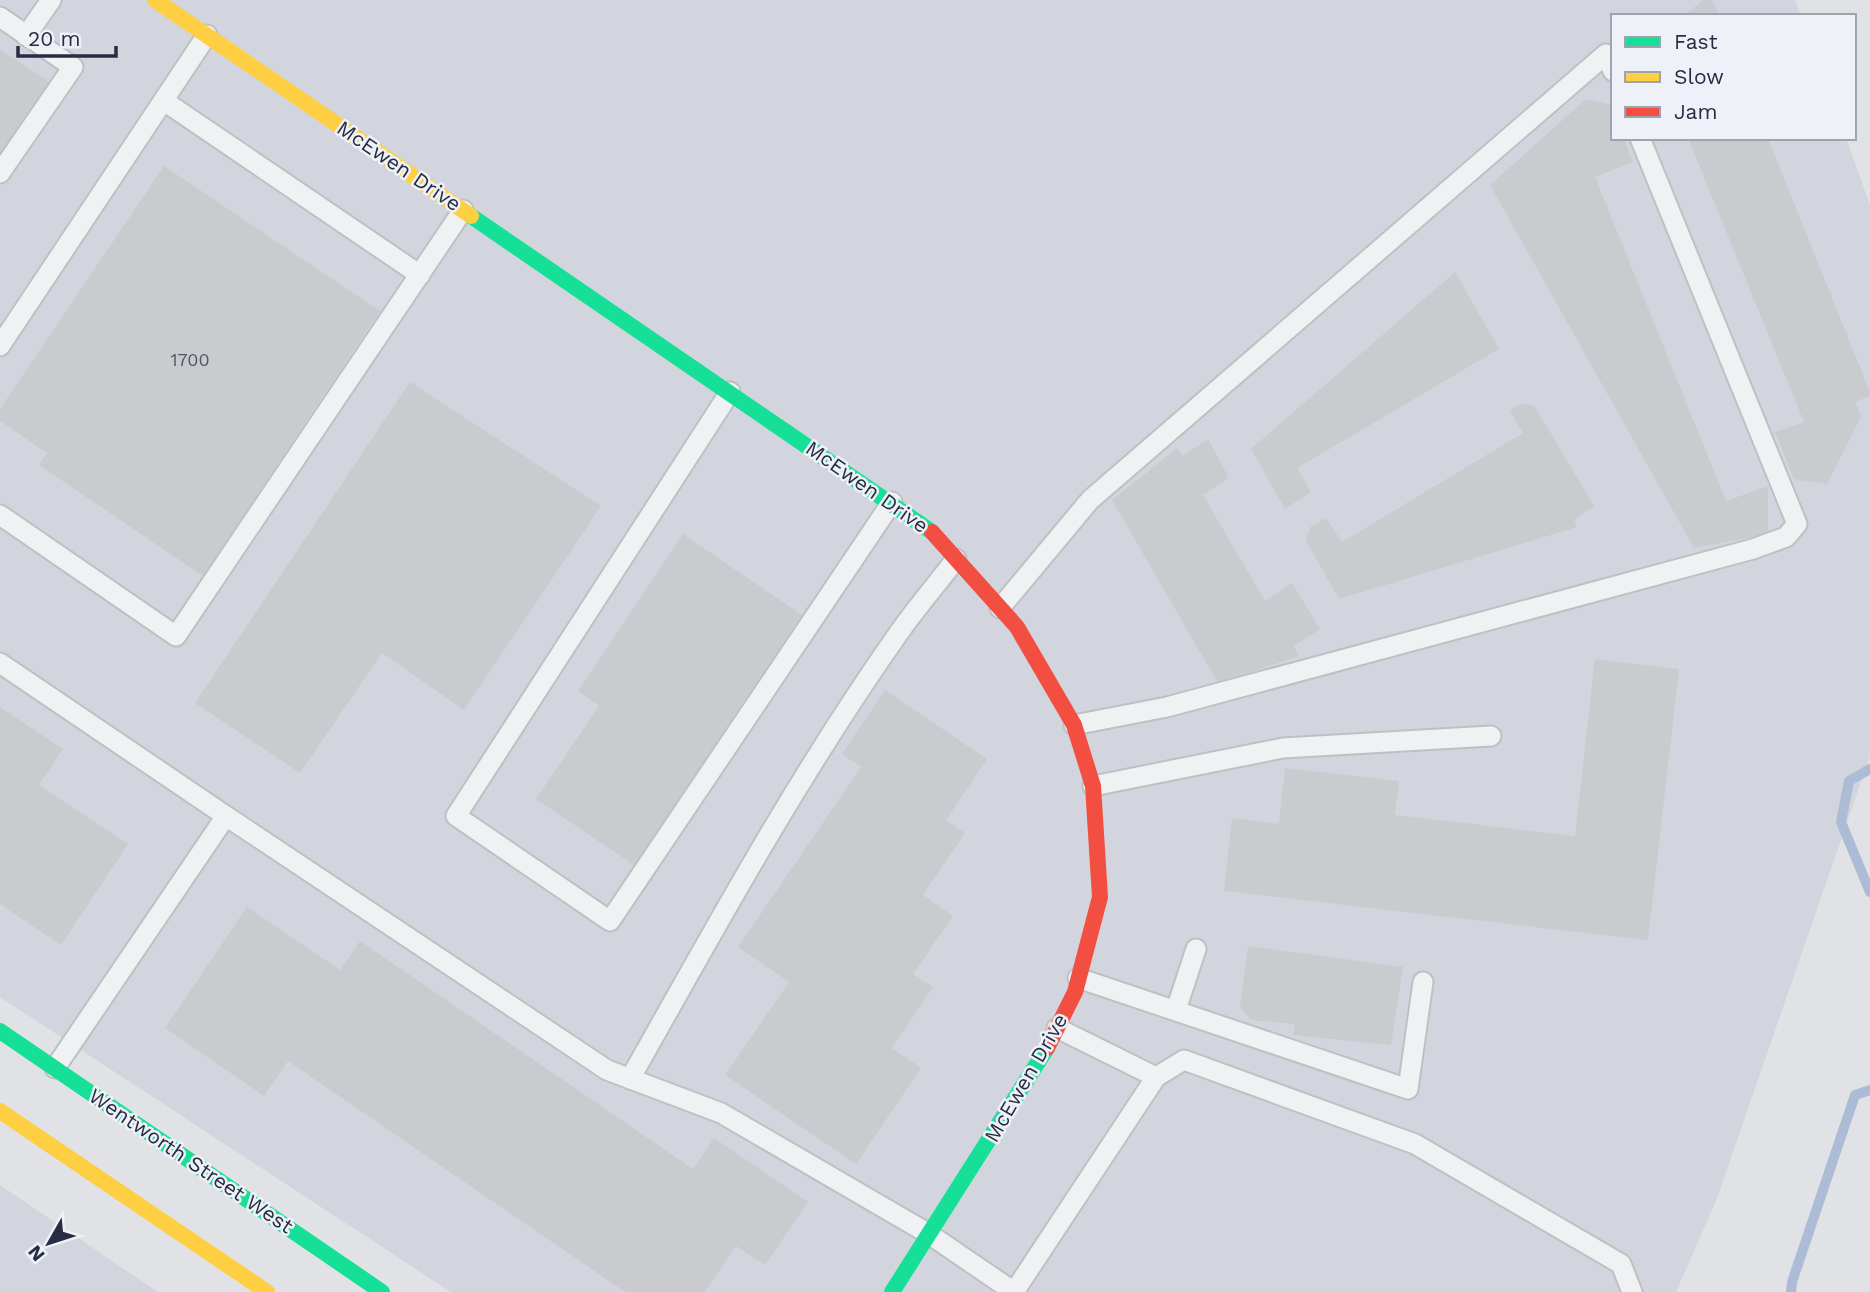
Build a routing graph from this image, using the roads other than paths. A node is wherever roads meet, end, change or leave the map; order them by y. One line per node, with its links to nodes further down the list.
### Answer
1 (51, 0): 5 (lane)
2 (155, 0): 4 (street, McEwen Drive)
3 (0, 17): 5 (lane)
4 (207, 35): 7 (lane); 10 (street, McEwen Drive)
5 (26, 36): 9 (lane)
6 (1611, 66): 17 (lane)
7 (164, 101): 11 (lane); 12 (lane)
8 (1641, 140): 19 (lane)
9 (0, 173)
10 (463, 210): 11 (lane); 13 (street, McEwen Drive)
11 (419, 275): 15 (lane)
12 (0, 346)
13 (730, 392): 14 (street, McEwen Drive); 14 (lane)
14 (892, 502): 16 (street, McEwen Drive)
15 (0, 515)
16 (956, 559): 17 (street, McEwen Drive); 31 (lane)
17 (1000, 608): 19 (street, McEwen Drive)
18 (0, 663): 22 (lane)
19 (1074, 725): 21 (street, McEwen Drive)
20 (1491, 736): 21 (lane)
21 (1093, 786): 24 (street, McEwen Drive)
22 (226, 816): 29 (lane); 31 (lane)
23 (1196, 949): 26 (lane)
24 (1078, 978): 26 (lane); 27 (street, McEwen Drive)
25 (1423, 982): 26 (lane)
26 (1176, 1010)
27 (1057, 1028): 30 (lane); 33 (street, McEwen Drive)
28 (0, 1031): 29 (street, Wentworth Street West)
29 (55, 1069): 35 (street, Wentworth Street West)
30 (1156, 1077): 33 (lane); 37 (lane)
31 (629, 1079): 33 (lane)
32 (0, 1111): 34 (street)
33 (929, 1234): 36 (street, McEwen Drive)
34 (267, 1292)
35 (382, 1292)
36 (892, 1292)
37 (1632, 1292)

